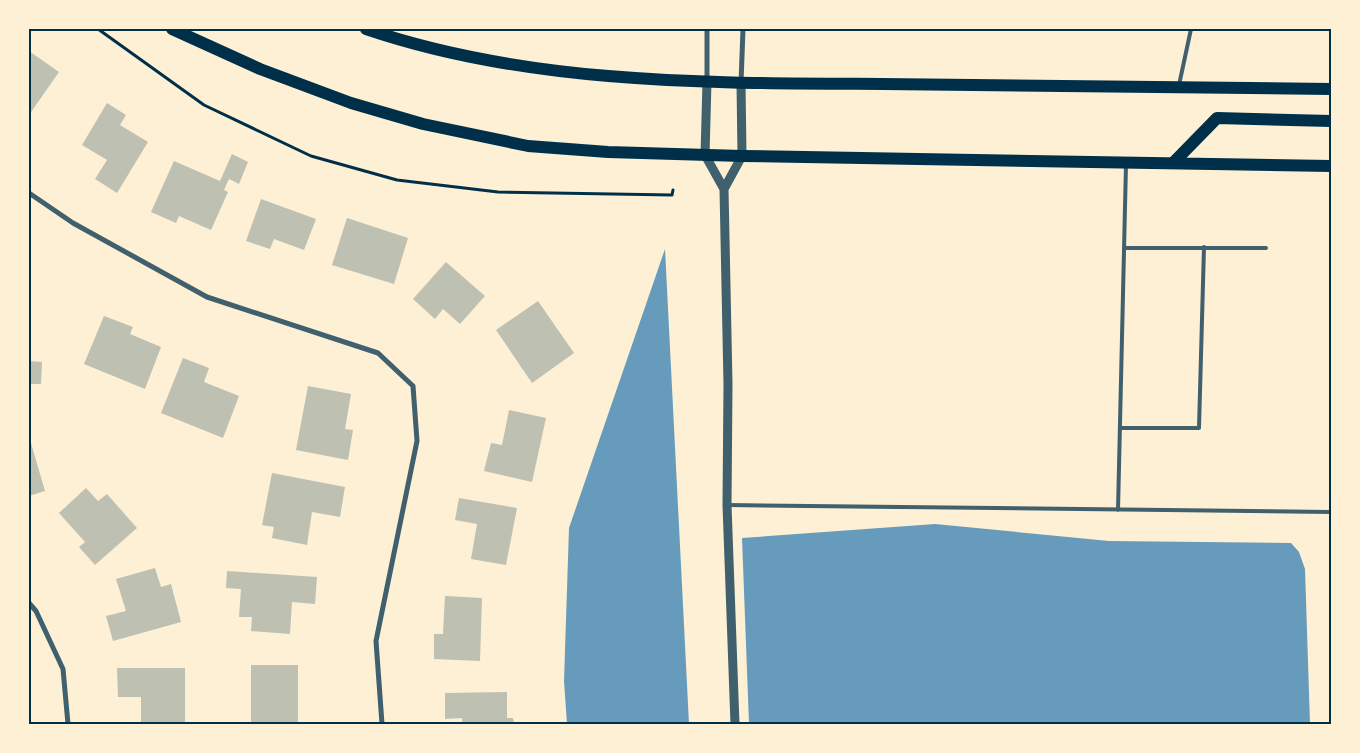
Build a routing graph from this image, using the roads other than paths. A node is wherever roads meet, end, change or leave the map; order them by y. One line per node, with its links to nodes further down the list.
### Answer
1 (172, 29): 11 (main road)
2 (366, 29): 6 (main road)
3 (707, 29): 6 (street)
4 (743, 29): 7 (street)
5 (1192, 29): 8 (lane)
6 (707, 82): 7 (main road); 11 (street)
7 (740, 83): 8 (main road); 12 (street)
8 (1178, 86): 9 (main road)
9 (1331, 89)
10 (1331, 121): 14 (main road)
11 (705, 155): 12 (main road); 16 (street)
12 (742, 156): 13 (main road); 16 (street)
13 (1126, 161): 14 (main road); 19 (lane)
14 (1173, 163): 15 (main road)
15 (1331, 166)
16 (724, 188): 22 (street)
17 (29, 193): 27 (street)
18 (1204, 247): 19 (lane); 20 (lane); 21 (lane)
19 (1124, 248): 21 (lane)
20 (1266, 248)
21 (1120, 428): 23 (lane)
22 (727, 505): 23 (lane); 28 (street)
23 (1118, 510): 24 (lane)
24 (1331, 512)
25 (29, 603): 26 (street)
26 (68, 724)
27 (382, 724)
28 (735, 724)

